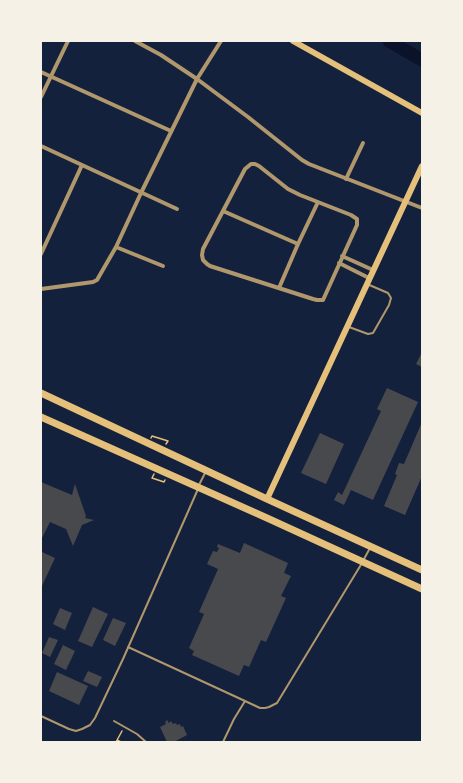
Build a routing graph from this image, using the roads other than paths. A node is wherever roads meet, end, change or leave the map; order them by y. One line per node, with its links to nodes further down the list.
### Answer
1 (68, 41): 6 (street)
2 (135, 41): 7 (street)
3 (221, 41): 7 (street)
4 (293, 41): 9 (main road)
5 (41, 72): 6 (street)
6 (51, 76): 8 (street); 10 (street)
7 (197, 79): 10 (street); 15 (street)
8 (41, 97)
9 (422, 113)
10 (171, 131): 16 (street)
11 (363, 143): 15 (street)
12 (41, 146): 13 (street)
13 (82, 165): 16 (street); 24 (street)
14 (422, 166): 18 (main road)
15 (346, 179): 18 (street)
16 (141, 193): 20 (street); 23 (street)
17 (318, 202): 21 (street); 22 (street); 25 (street)
18 (406, 202): 19 (street); 28 (main road)
19 (422, 208)
20 (177, 209)
21 (223, 211): 22 (street); 31 (street)
22 (298, 244): 31 (street)
23 (116, 247): 27 (street); 32 (street)
24 (41, 254)
25 (342, 256): 26 (street); 28 (street)
26 (339, 263): 29 (street); 31 (street)
27 (163, 266)
28 (373, 270): 29 (main road)
29 (370, 278): 30 (main road)
30 (367, 284): 33 (main road); 33 (lane)
31 (279, 288)
32 (41, 289)
33 (347, 327): 38 (main road)
34 (41, 393): 36 (highway)
35 (41, 417): 37 (highway)
36 (206, 470): 37 (lane); 38 (highway)
37 (198, 487): 40 (highway); 43 (lane)
38 (267, 499): 39 (highway)
39 (371, 546): 40 (lane); 41 (highway)
40 (362, 562): 42 (highway); 44 (lane)
41 (422, 570)
42 (422, 589)
43 (128, 647): 44 (lane); 45 (lane)
44 (245, 701): 48 (lane)
45 (41, 716)
46 (114, 721): 47 (lane)
47 (146, 742)
48 (223, 742)

